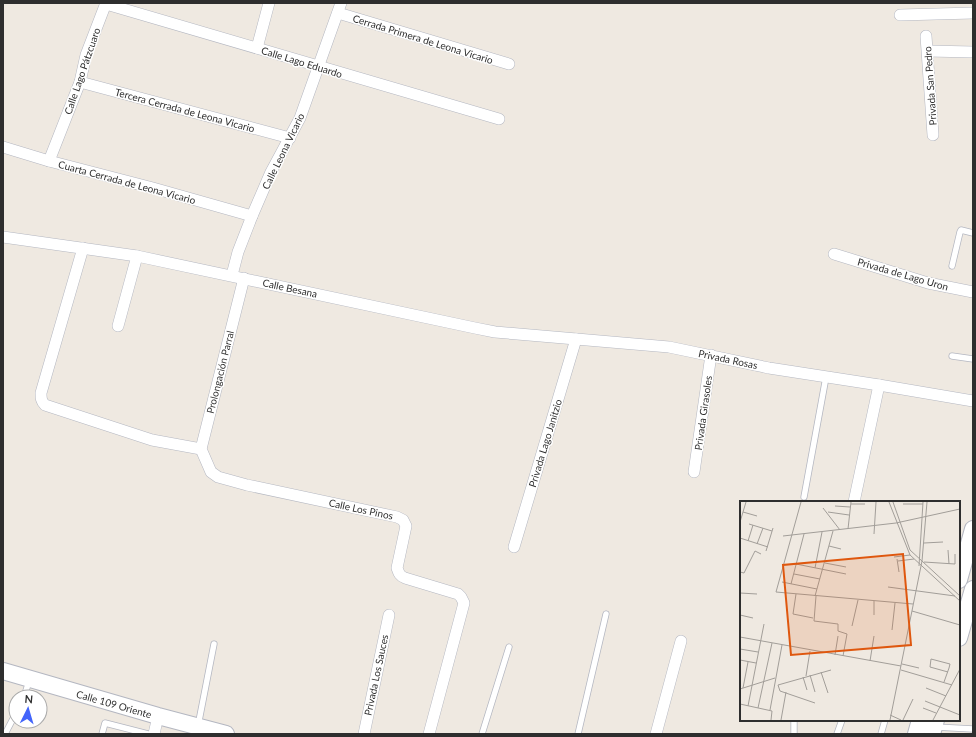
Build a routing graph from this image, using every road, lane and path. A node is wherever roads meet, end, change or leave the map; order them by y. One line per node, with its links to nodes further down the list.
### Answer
1 (105, 3): 7 (street, Calle Lago Eduardo); 12 (street, Calle Lago Pátzcuaro)
2 (269, 3): 7 (street)
3 (339, 8): 10 (street, Cerrada Primera de Leona Vicario); 11 (street, Calle Leona Vicario)
4 (973, 13): 5 (street)
5 (900, 16)
6 (926, 36): 8 (street, Privada San Pedro)
7 (257, 48): 11 (street, Calle Lago Eduardo)
8 (928, 51): 9 (street); 14 (street, Privada San Pedro)
9 (973, 52)
10 (509, 64)
11 (318, 67): 13 (street, Calle Lago Eduardo); 15 (street, Calle Leona Vicario)
12 (80, 82): 15 (street, Tercera Cerrada de Leona Vicario); 17 (street, Calle Lago Pátzcuaro)
13 (499, 119)
14 (933, 135)
15 (290, 138): 18 (street, Calle Leona Vicario)
16 (3, 148): 17 (street, Cuarta Cerrada de Leona Vicario)
17 (49, 161): 18 (street, Cuarta Cerrada de Leona Vicario)
18 (252, 216): 25 (street, Calle Leona Vicario)
19 (973, 233): 24 (lane)
20 (3, 237): 21 (street, Calle Besana)
21 (84, 248): 23 (street, Calle Besana); 36 (street)
22 (834, 254): 27 (street, Privada de Lago Uron)
23 (137, 256): 25 (street, Calle Besana); 28 (street)
24 (952, 266)
25 (232, 275): 26 (street, Calle Besana)
26 (244, 278): 29 (street, Calle Besana); 36 (street, Prolongación Parral)
27 (973, 292)
28 (118, 326)
29 (576, 339): 30 (street, Privada Rosas); 41 (street, Privada Lago Janitzio)
30 (711, 355): 33 (street, Privada Rosas); 37 (street, Privada Girasoles)
31 (952, 356): 32 (lane)
32 (973, 359)
33 (826, 377): 34 (street, Privada Rosas); 38 (lane)
34 (879, 385): 35 (street, Privada Rosas); 39 (street)
35 (973, 401)
36 (201, 450): 65 (street, Calle Los Pinos)
37 (694, 472)
38 (804, 496)
39 (854, 501)
40 (973, 529): 42 (street)
41 (514, 547)
42 (960, 576)
43 (972, 598): 46 (street)
44 (606, 614): 67 (lane)
45 (389, 615): 64 (street, Privada Los Sauces)
46 (960, 635)
47 (681, 641): 68 (street)
48 (214, 644): 58 (lane)
49 (509, 647): 66 (lane)
50 (3, 671): 51 (street, Calle 109 Oriente)
51 (30, 679): 52 (lane); 53 (street, Calle 109 Oriente)
52 (27, 689)
53 (158, 716): 58 (street, Calle 109 Oriente); 62 (street)
54 (794, 721): 69 (lane)
55 (842, 721): 70 (lane)
56 (885, 721): 71 (lane)
57 (931, 725): 59 (lane); 72 (street)
58 (197, 727): 63 (street, Calle 109 Oriente)
59 (973, 729)
60 (102, 734): 61 (lane)
61 (148, 734)
62 (154, 734)
63 (226, 734)
64 (364, 734)
65 (429, 734)
66 (482, 734)
67 (578, 734)
68 (656, 734)
69 (794, 734)
70 (837, 734)
71 (881, 734)
72 (916, 734)

